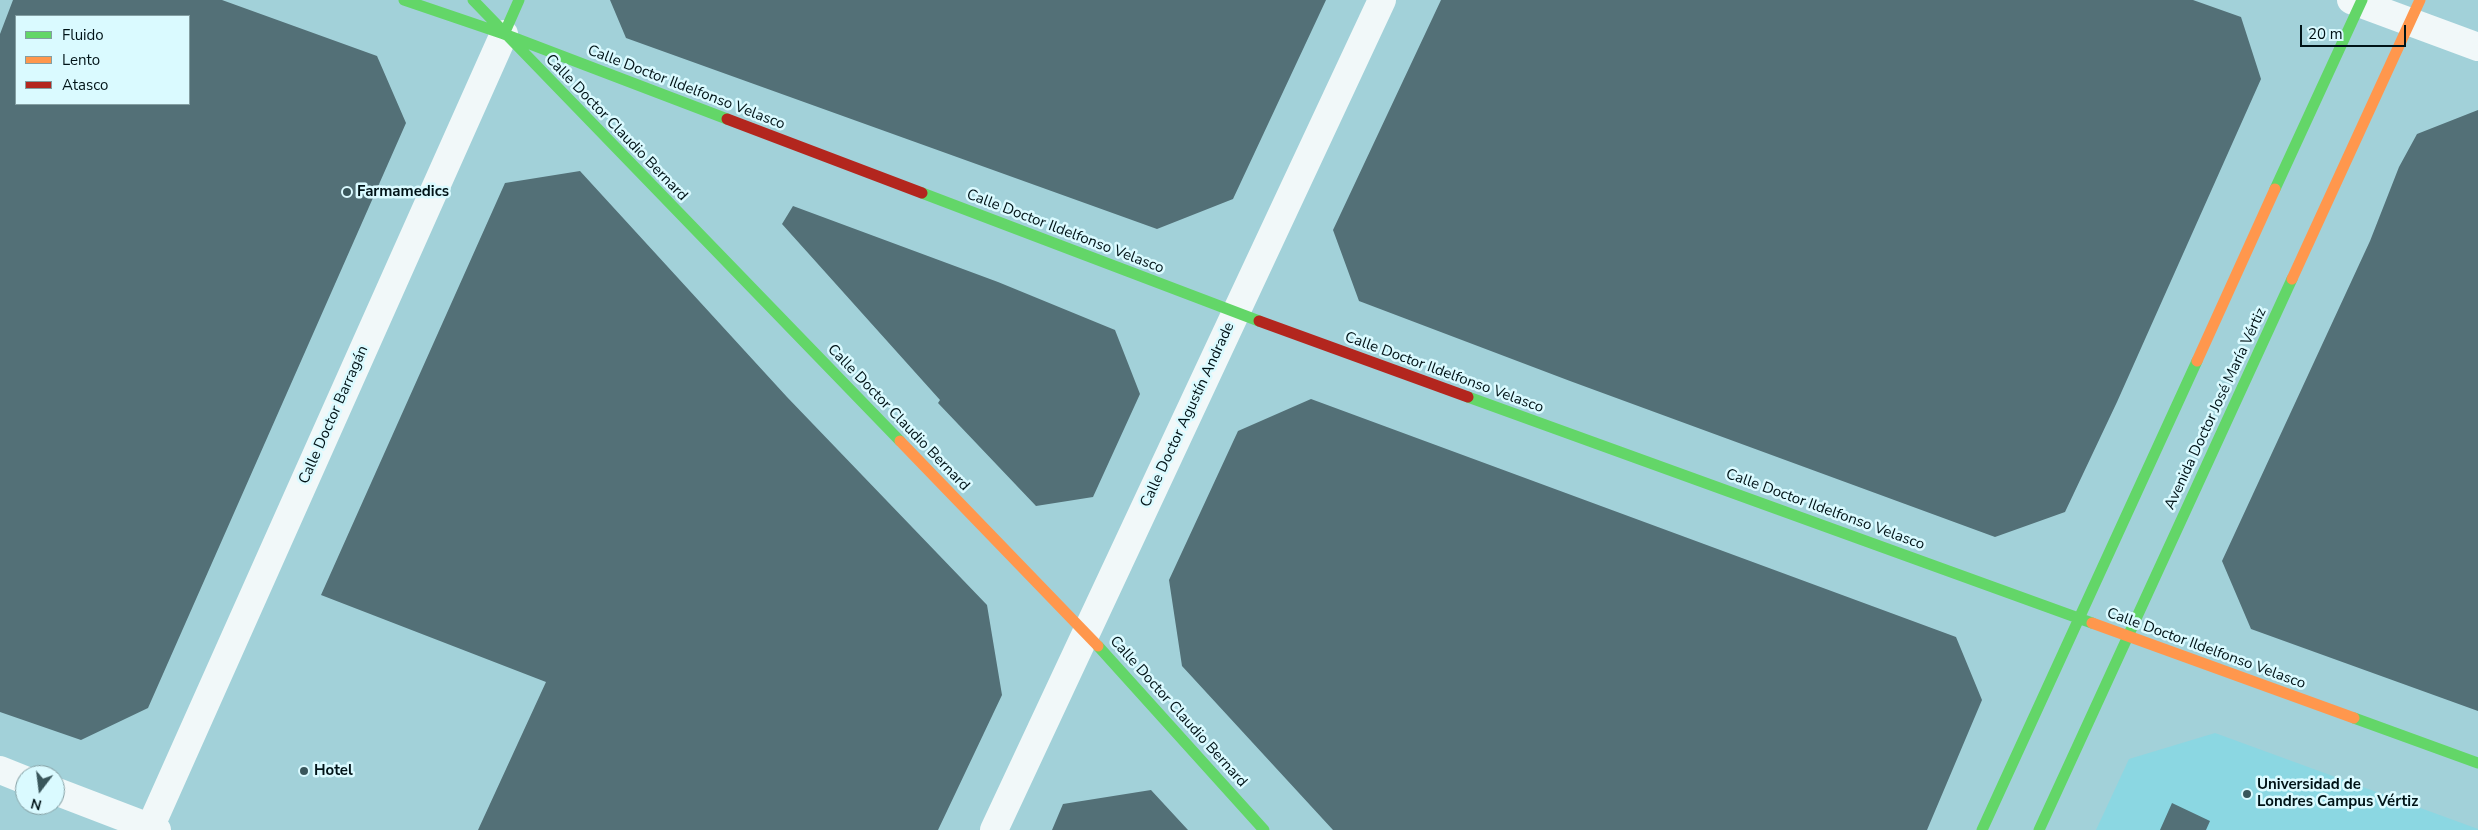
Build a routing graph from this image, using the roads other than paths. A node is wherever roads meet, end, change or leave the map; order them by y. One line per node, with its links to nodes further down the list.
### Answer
1 (404, 0): 7 (street, Calle Doctor Ildelfonso Velasco)
2 (473, 0): 7 (street, Calle Doctor Claudio Bernard)
3 (519, 0): 7 (street, Calle Doctor Barragán)
4 (1382, 0): 9 (street, Calle Doctor Agustín Andrade)
5 (2358, 1): 6 (street); 10 (street)
6 (2415, 11): 8 (street); 12 (street, Avenida Doctor José María Vértiz)
7 (504, 34): 9 (street, Calle Doctor Ildelfonso Velasco); 11 (street, Calle Doctor Claudio Bernard); 17 (street, Calle Doctor Barragán)
8 (2478, 47)
9 (1236, 313): 10 (street, Calle Doctor Ildelfonso Velasco); 11 (street, Calle Doctor Agustín Andrade)
10 (2079, 618): 12 (street, Calle Doctor Ildelfonso Velasco); 20 (street)
11 (1086, 633): 18 (street, Calle Doctor Agustín Andrade); 19 (street, Calle Doctor Claudio Bernard)
12 (2128, 637): 13 (street, Calle Doctor Ildelfonso Velasco); 21 (street, Avenida Doctor José María Vértiz)
13 (2478, 763)
14 (0, 770): 15 (street)
15 (15, 776)
16 (65, 795): 17 (street)
17 (152, 829)
18 (994, 830)
19 (1264, 830)
20 (1982, 830)
21 (2039, 830)

